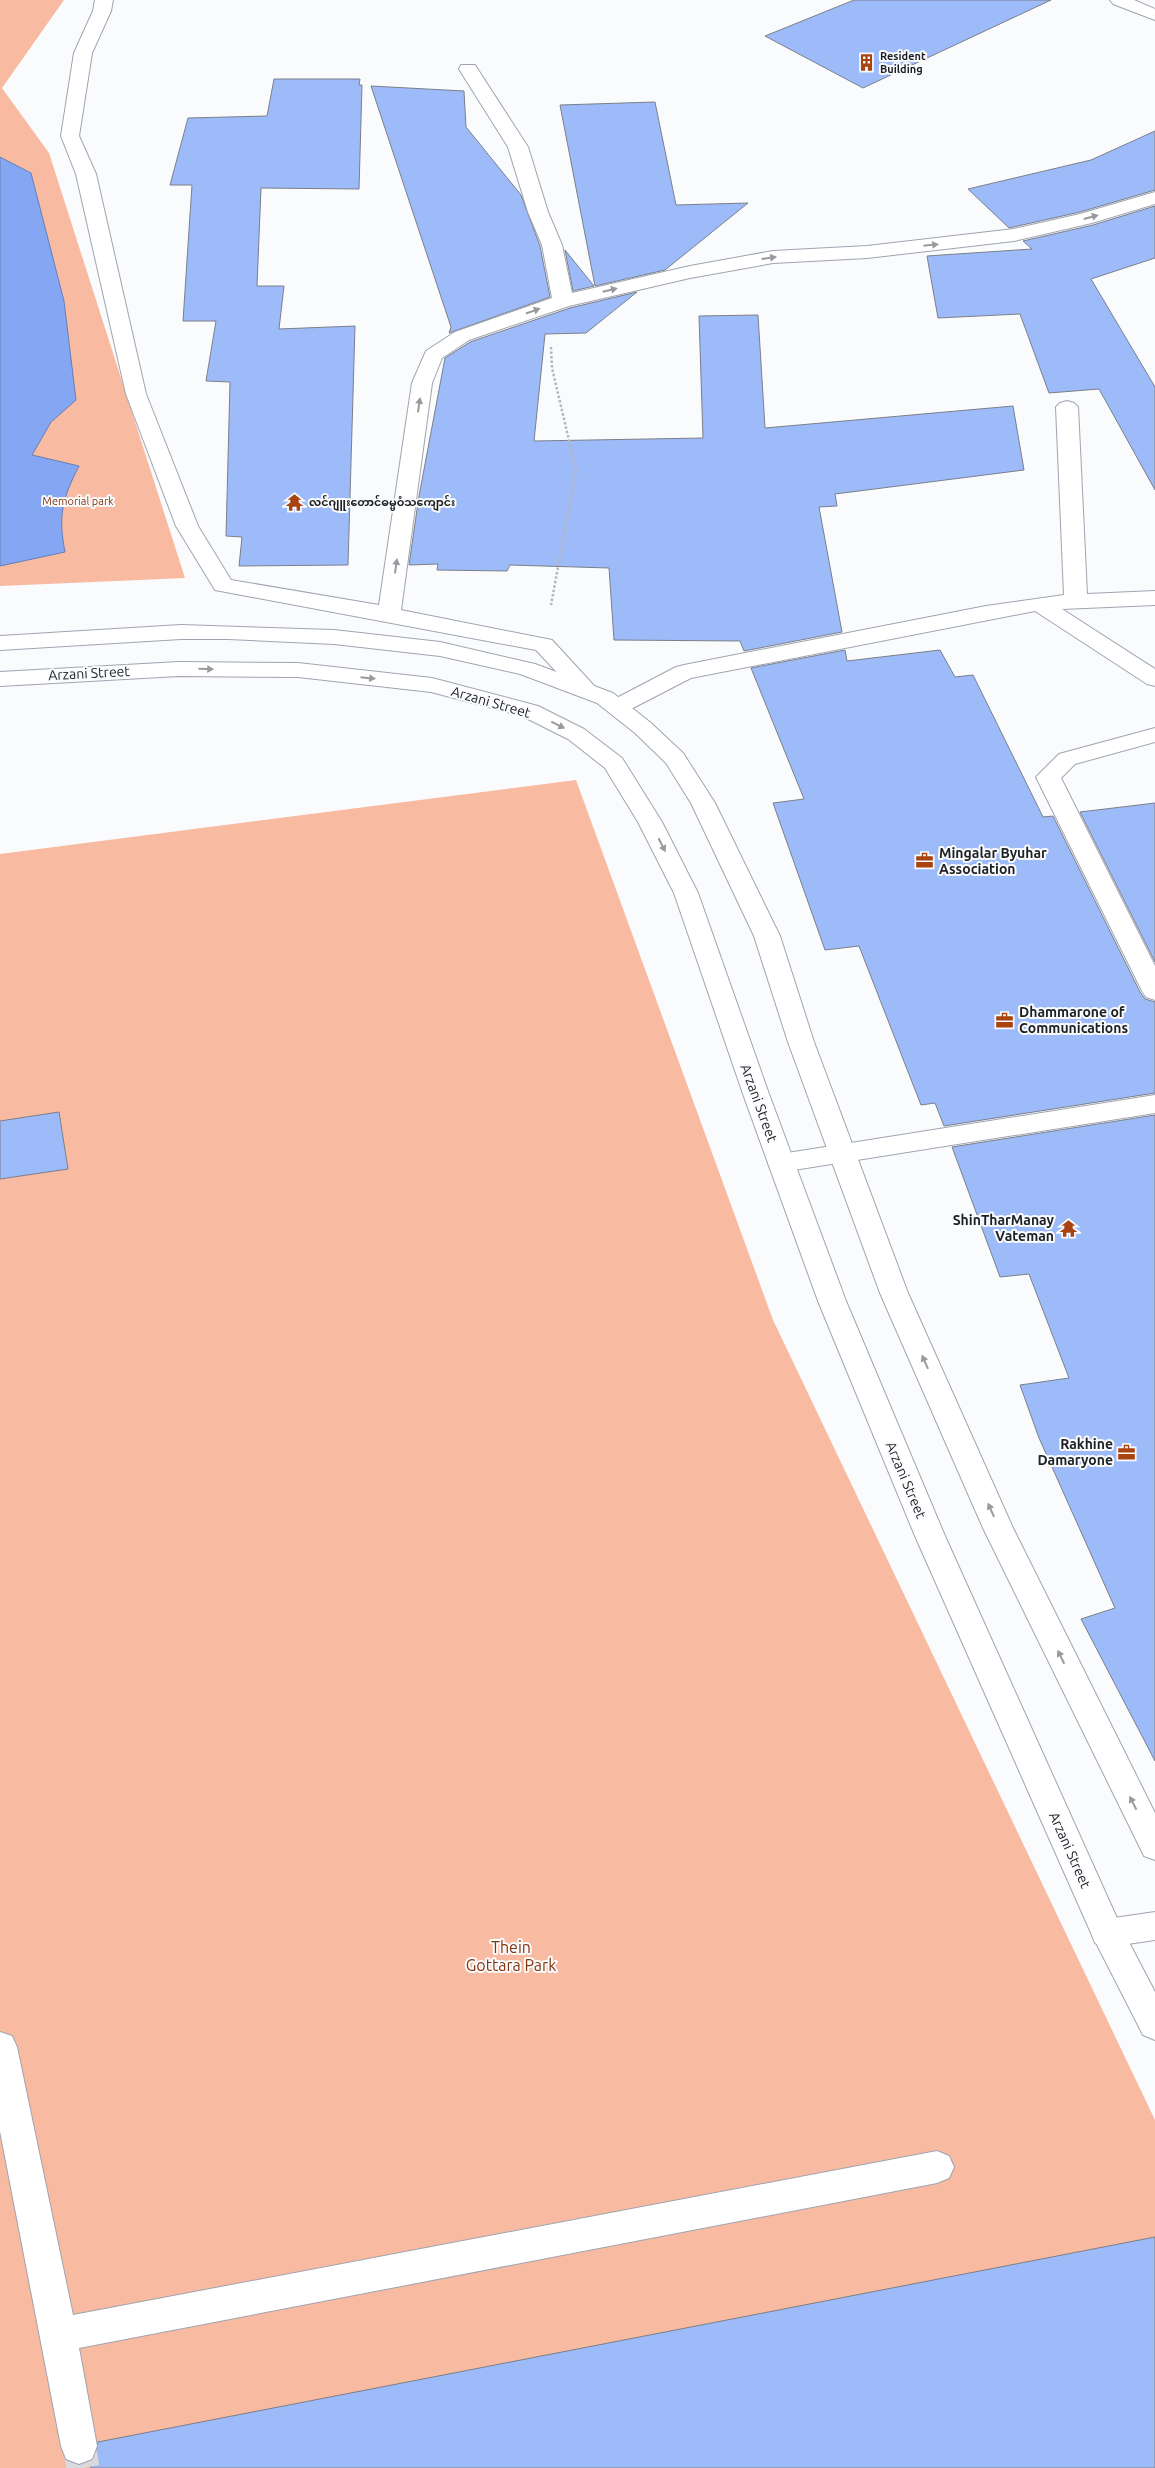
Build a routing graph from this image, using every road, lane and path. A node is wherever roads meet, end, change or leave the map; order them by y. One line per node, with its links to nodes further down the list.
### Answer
1 (104, 0): 11 (street)
2 (1119, 0): 3 (street)
3 (1155, 15)
4 (468, 69): 6 (street)
5 (1155, 198): 6 (street, one-way to 5)
6 (562, 301): 11 (street, one-way to 6); 14 (path)
7 (1067, 407): 9 (street)
8 (1155, 598): 9 (street)
9 (1076, 601): 10 (street)
10 (1039, 604): 17 (street); 19 (street)
11 (389, 614): 14 (street)
12 (181, 632): 13 (street); 15 (street); 18 (street)
13 (0, 643)
14 (544, 646): 18 (street)
15 (179, 669): 16 (street, Arzani Street); 24 (street, Arzani Street, one-way to 24)
16 (0, 678)
17 (1155, 679)
18 (586, 690): 19 (street)
19 (617, 707): 23 (street)
20 (1155, 735): 21 (street)
21 (1155, 991)
22 (1155, 1104): 23 (street)
23 (841, 1154): 24 (street); 25 (street, one-way to 23)
24 (781, 1162): 27 (street, Arzani Street)
25 (1155, 1846)
26 (1155, 1926): 27 (street)
27 (1107, 1933): 28 (street, Arzani Street)
28 (1155, 2025)
29 (0, 2047): 31 (street)
30 (938, 2167): 31 (street)
31 (59, 2335): 32 (street)
32 (79, 2446)

